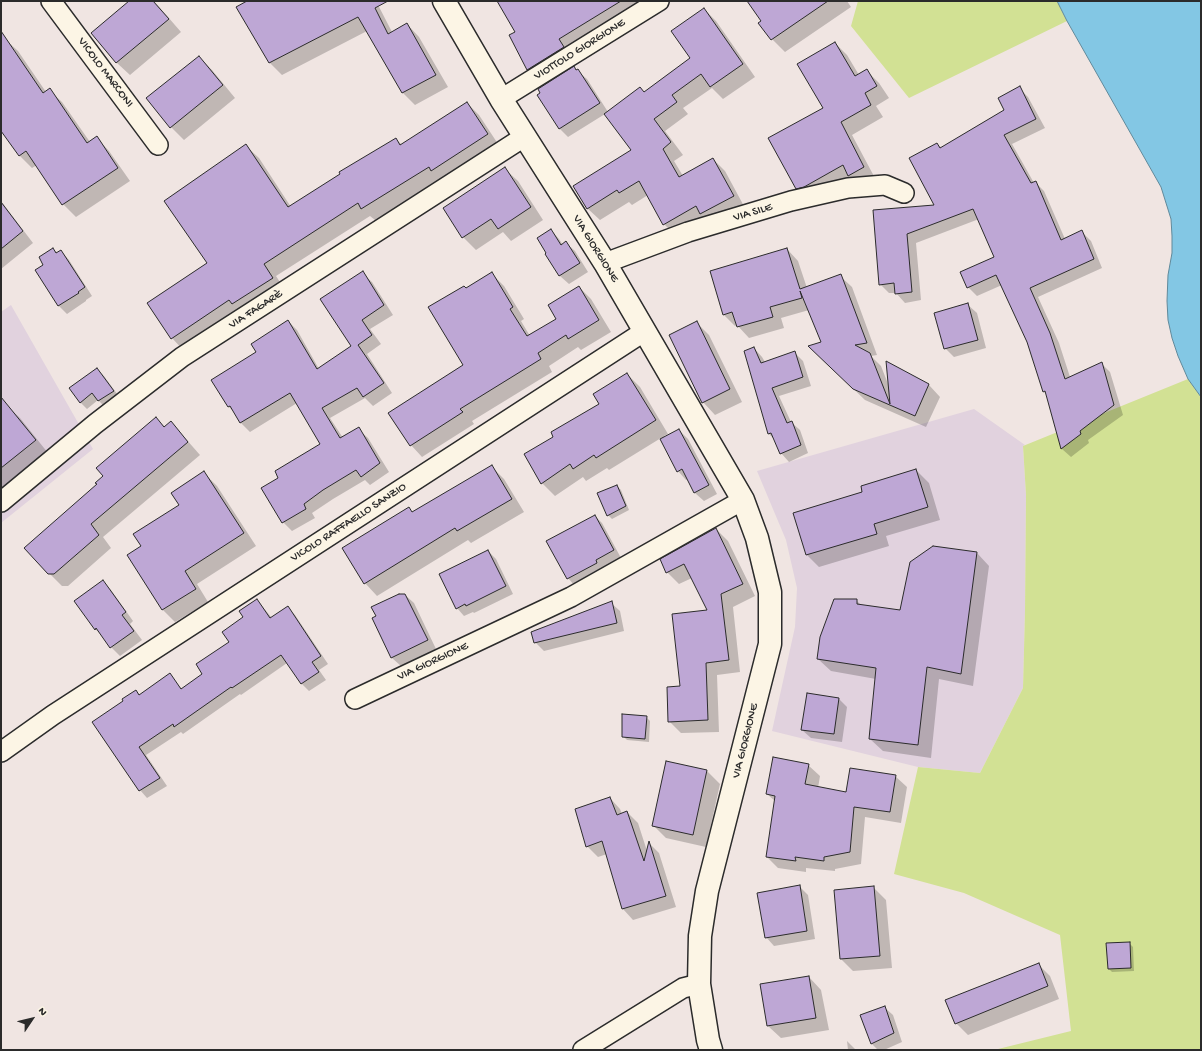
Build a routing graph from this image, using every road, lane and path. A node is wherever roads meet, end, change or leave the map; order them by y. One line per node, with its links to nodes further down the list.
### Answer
1 (51, 1): 6 (street, VICOLO MARCONI)
2 (444, 1): 4 (street, VIA GIORGIONE)
3 (659, 1): 4 (street, VIOTTOLO GIORGIONE)
4 (501, 99): 5 (street, VIA GIORGIONE)
5 (524, 137): 8 (street, VIA GIORGIONE); 11 (street, VIA FAGARÈ)
6 (158, 145)
7 (904, 193): 8 (street, VIA SILE)
8 (605, 263): 9 (street, VIA GIORGIONE)
9 (644, 331): 10 (street, VIA GIORGIONE); 13 (street, VICOLO RAFFAELLO SANZIO)
10 (743, 500): 12 (street, VIA GIORGIONE); 14 (street, VIA GIORGIONE)
11 (1, 502)
12 (355, 699)
13 (1, 752)
14 (699, 984): 15 (street); 16 (street, VIA GIORGIONE)
15 (583, 1050)
16 (711, 1050)

